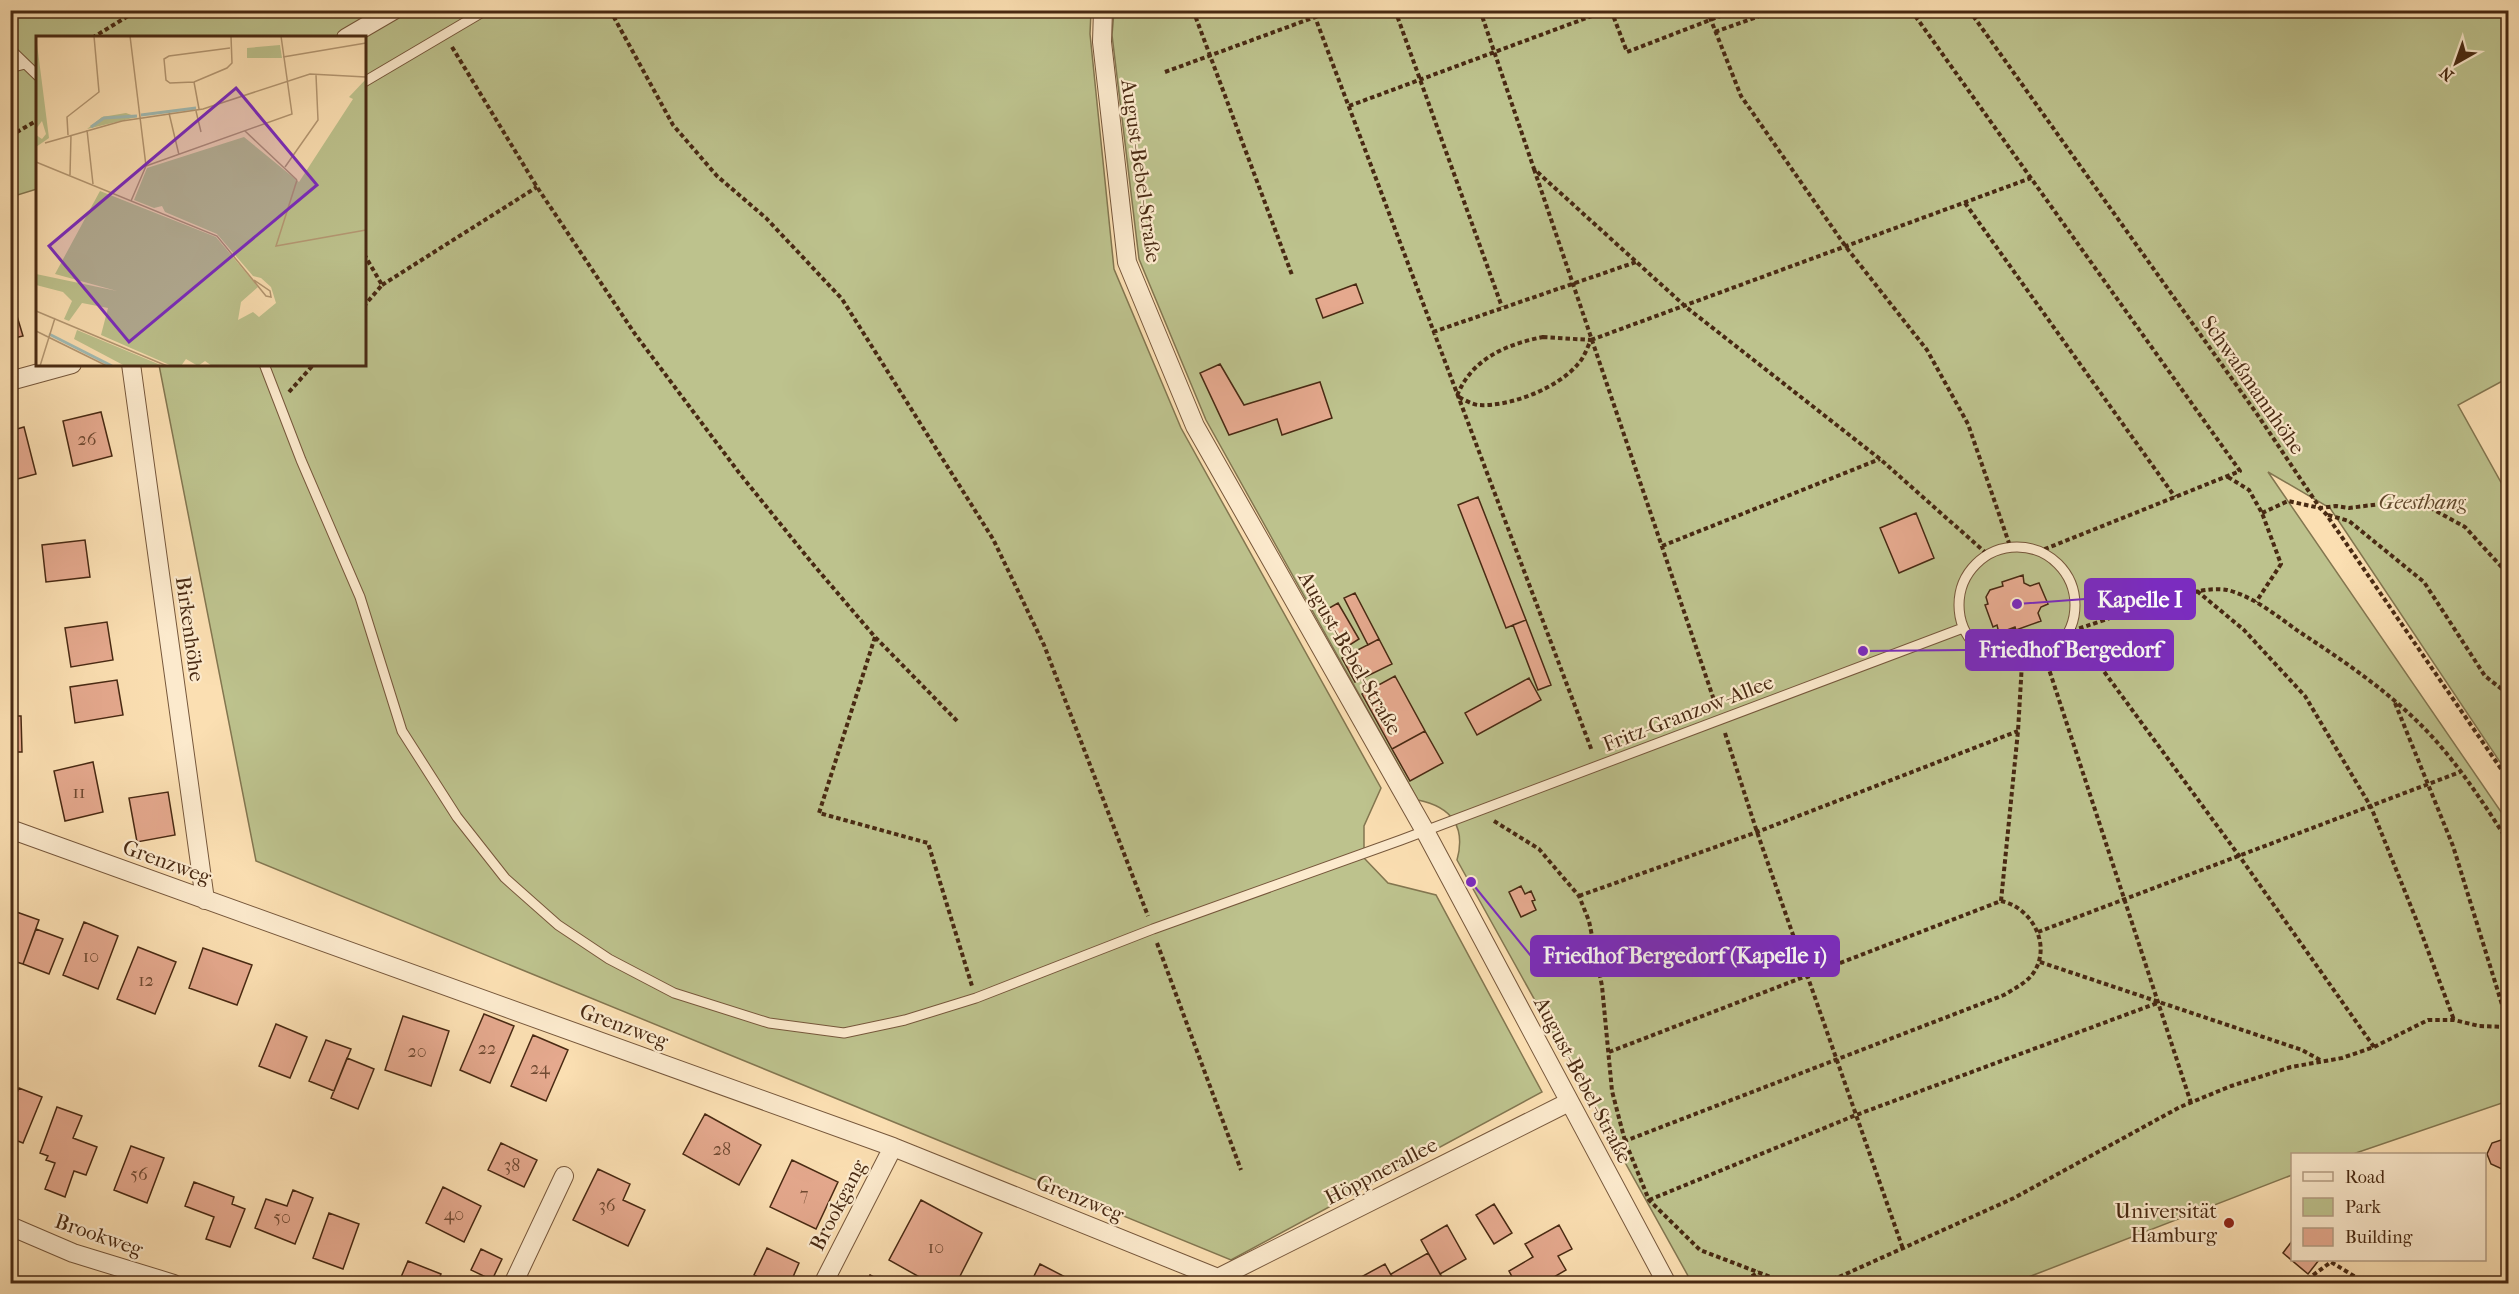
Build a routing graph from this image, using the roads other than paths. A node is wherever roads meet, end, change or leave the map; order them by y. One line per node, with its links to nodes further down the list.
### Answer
1 (394, 10): 4 (street)
2 (486, 10): 9 (lane)
3 (1103, 10): 16 (street, August-Bebel-Straße)
4 (349, 36)
5 (10, 49): 6 (lane)
6 (25, 64): 7 (lane); 8 (lane)
7 (10, 68)
8 (36, 74)
9 (366, 81)
10 (65, 366): 13 (street)
11 (131, 366): 17 (street, Birkenhöhe)
12 (265, 366): 16 (lane, Fritz-Granzow-Allee)
13 (10, 381)
14 (1963, 628): 14 (lane); 16 (lane, Fritz-Granzow-Allee)
15 (10, 829): 17 (street, Grenzweg)
16 (1425, 831): 18 (street, August-Bebel-Straße)
17 (205, 900): 19 (street, Grenzweg)
18 (1569, 1102): 22 (street, Höppnerallee); 26 (street, August-Bebel-Straße)
19 (893, 1147): 22 (street, Grenzweg); 25 (street, Brookgang)
20 (564, 1176): 24 (street)
21 (10, 1226): 23 (street, Brookweg)
22 (1216, 1281)
23 (174, 1284)
24 (513, 1284)
25 (823, 1284)
26 (1667, 1284)

